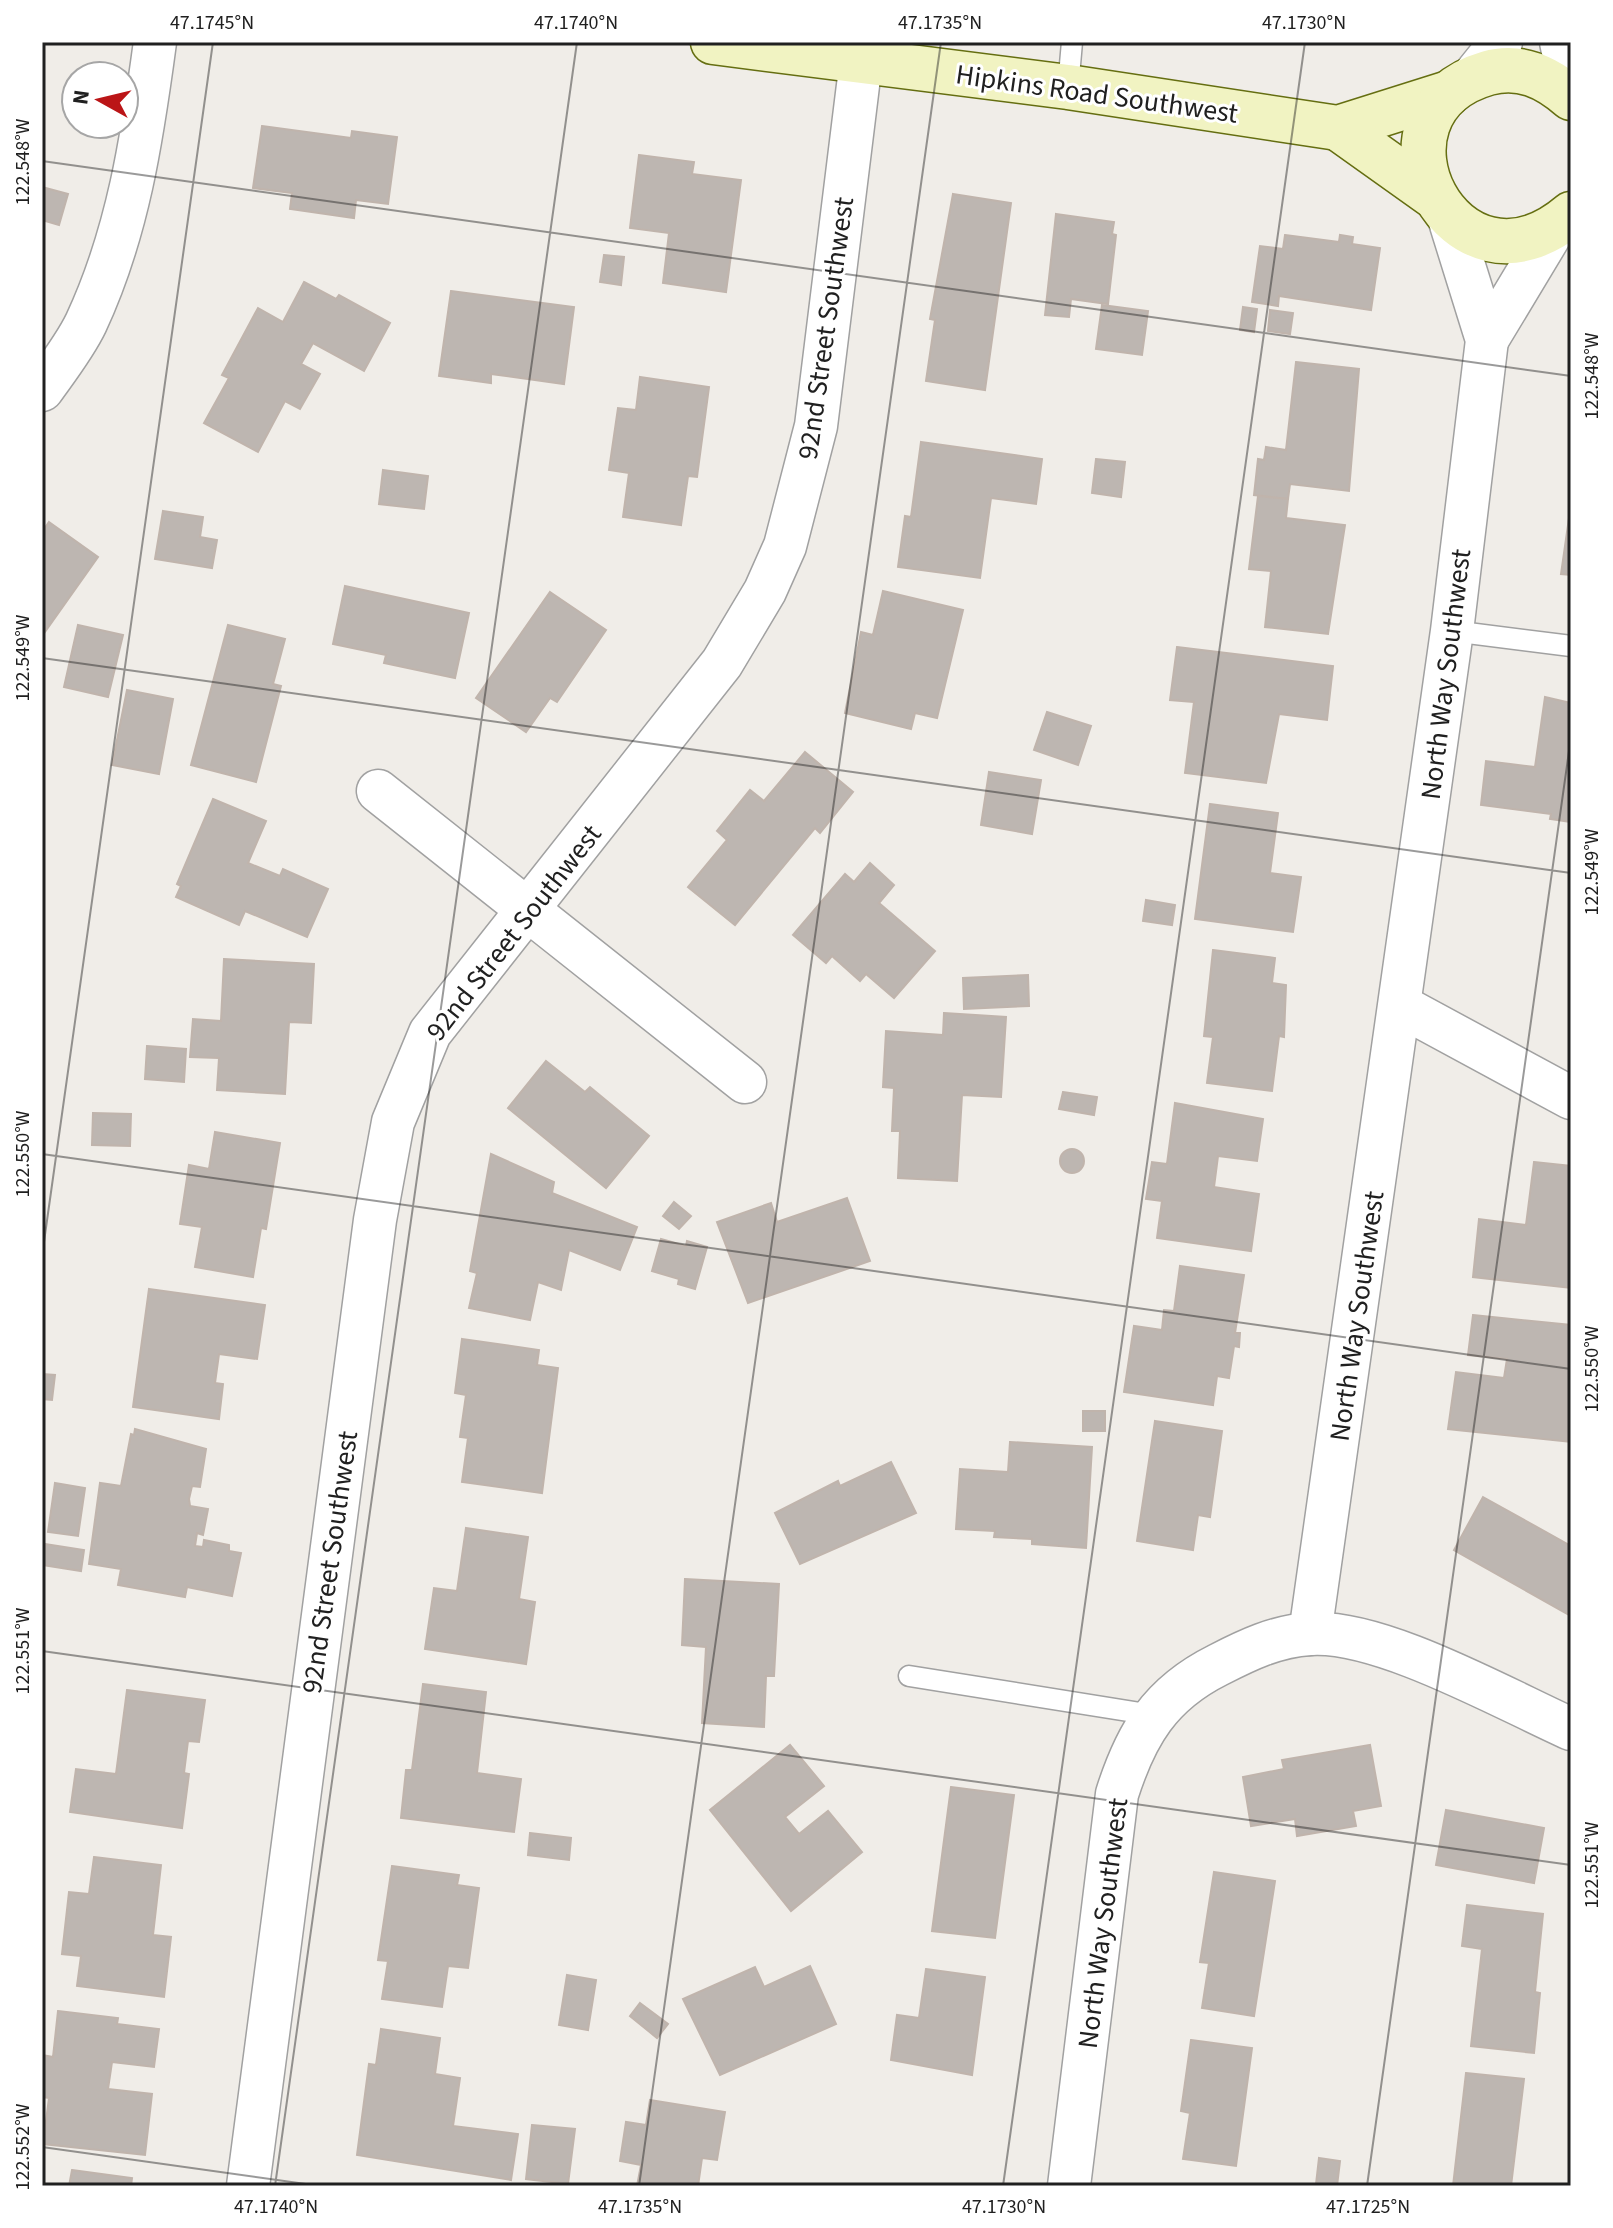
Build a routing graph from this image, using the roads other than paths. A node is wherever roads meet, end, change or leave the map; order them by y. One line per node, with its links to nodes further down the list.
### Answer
1 (155, 42): 15 (street)
2 (713, 42): 6 (street, Hipkins Road Southwest)
3 (1072, 42): 8 (lane)
4 (1501, 42): 7 (street)
5 (1561, 42): 9 (street)
6 (861, 61): 8 (street, Hipkins Road Southwest); 19 (street, 92nd Street Southwest)
7 (1460, 86): 10 (street, Hipkins Road Southwest); 11 (street, Hipkins Road Southwest); 12 (street)
8 (1068, 87): 11 (street, Hipkins Road Southwest)
9 (1571, 89)
10 (1571, 98)
11 (1338, 128): 12 (street, Hipkins Road Southwest)
12 (1440, 207): 13 (street, Hipkins Road Southwest); 14 (street, North Way Southwest)
13 (1563, 220): 14 (street, North Way Southwest)
14 (1487, 340): 16 (street, North Way Southwest)
15 (42, 390)
16 (1452, 631): 17 (lane); 20 (street, North Way Southwest)
17 (1571, 646)
18 (378, 791): 19 (street)
19 (530, 909): 21 (street); 27 (street, 92nd Street Southwest)
20 (1401, 1006): 22 (street); 23 (street, North Way Southwest)
21 (745, 1082)
22 (1571, 1098)
23 (1310, 1634): 25 (street, North Way Southwest); 26 (street)
24 (909, 1676): 25 (lane)
25 (1153, 1715): 28 (street, North Way Southwest)
26 (1571, 1729)
27 (248, 2186)
28 (1069, 2186)

